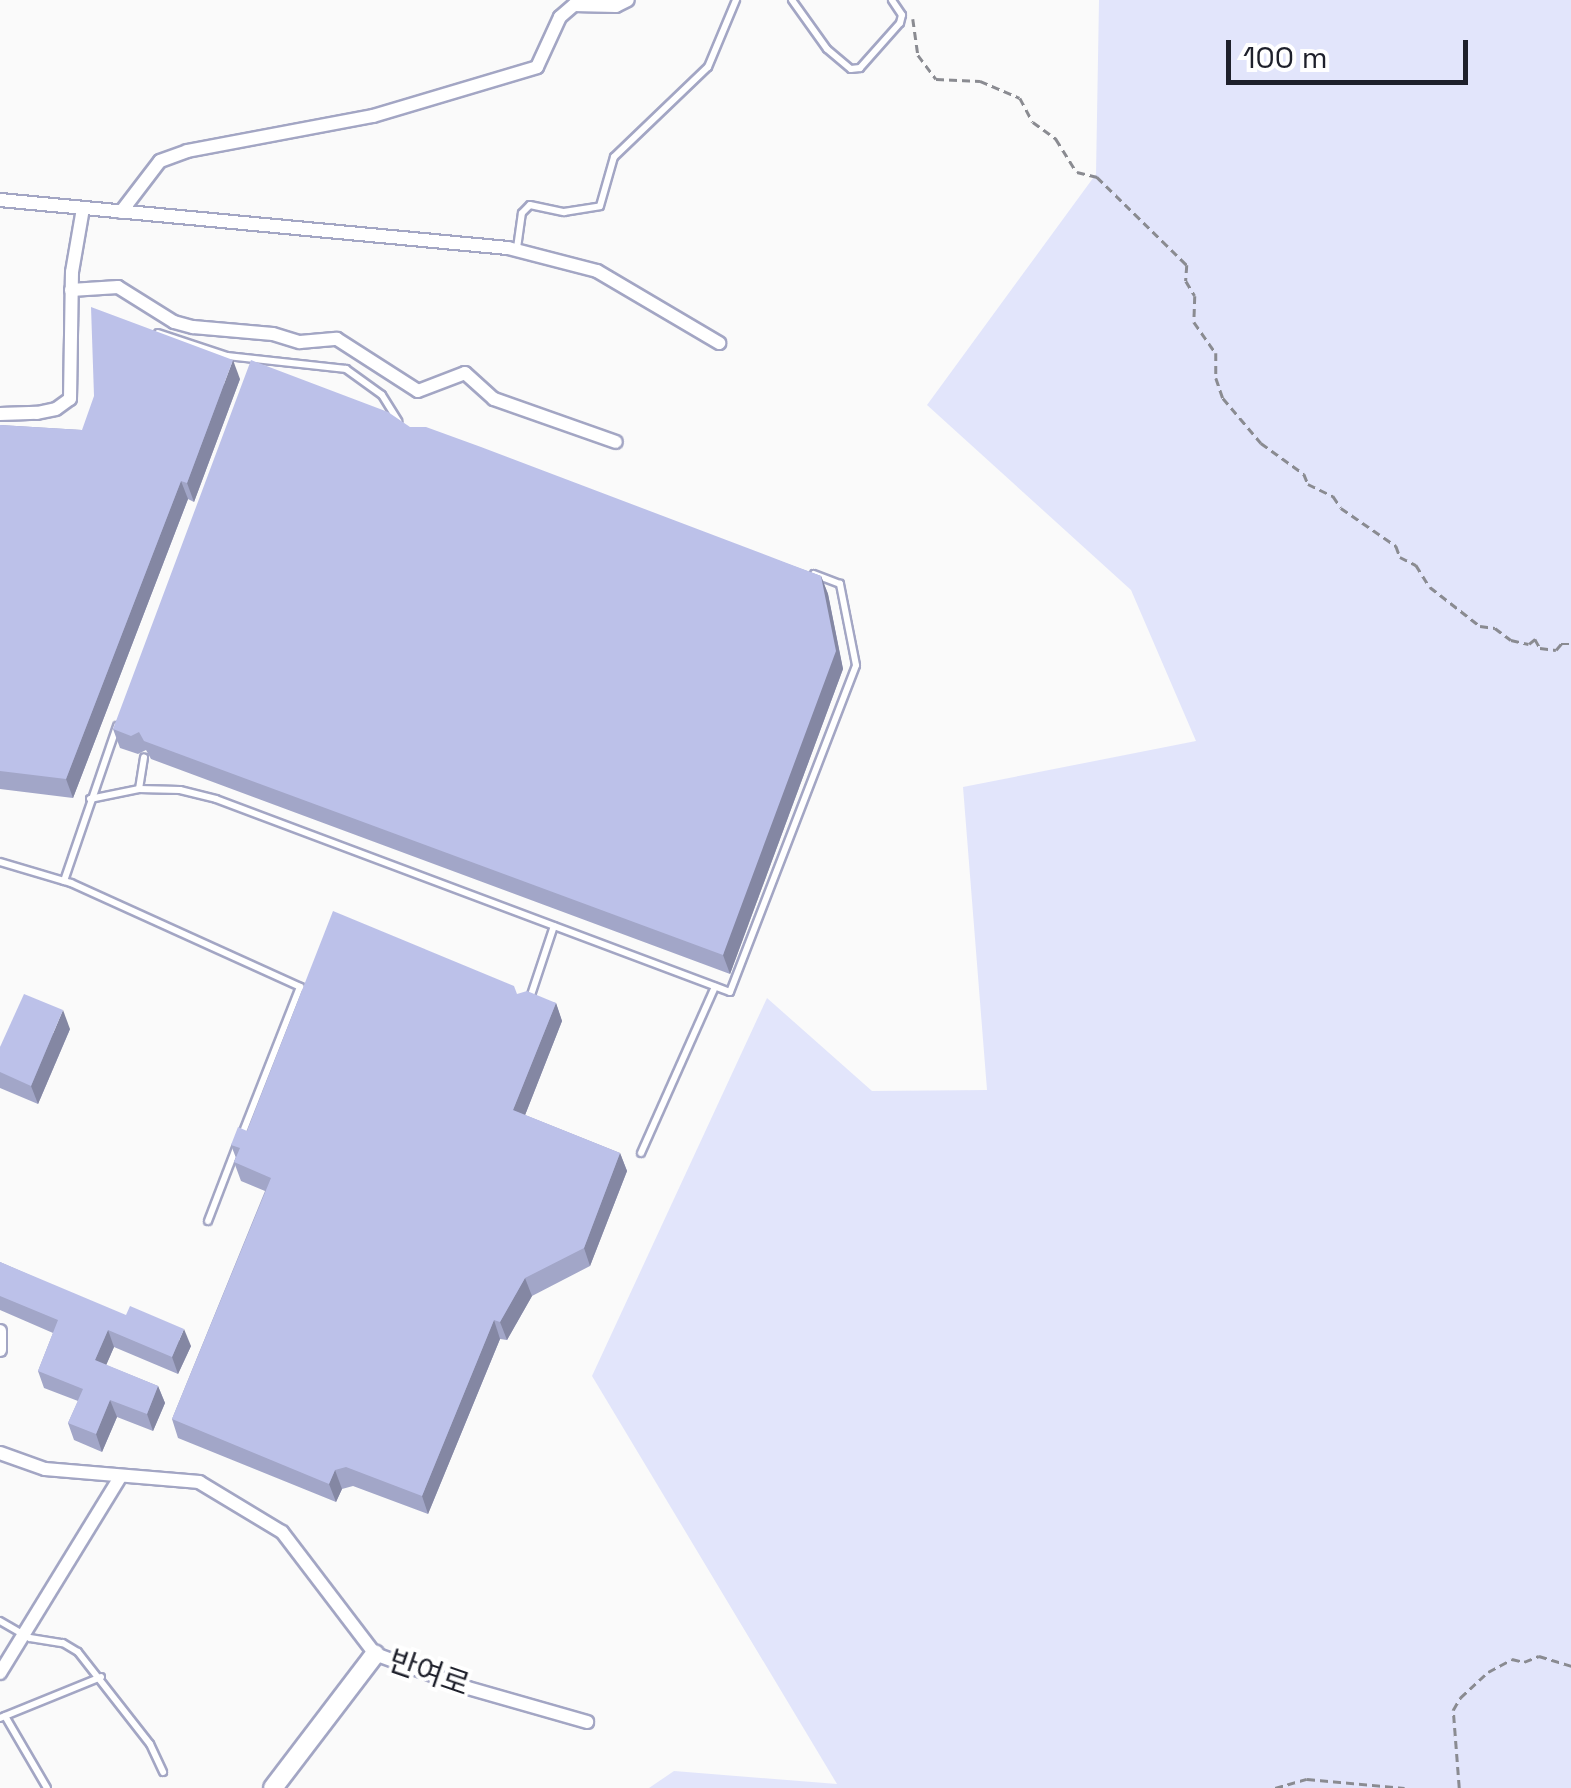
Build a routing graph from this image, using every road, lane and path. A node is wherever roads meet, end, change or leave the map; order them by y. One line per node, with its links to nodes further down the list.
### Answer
1 (628, 0): 7 (street)
2 (736, 0): 8 (lane)
3 (792, 0): 4 (lane)
4 (894, 3): 18 (path)
5 (0, 200): 6 (street)
6 (83, 208): 7 (street); 9 (street)
7 (121, 212): 8 (street)
8 (516, 250): 11 (street)
9 (72, 290): 14 (street); 16 (street)
10 (150, 330): 12 (lane)
11 (719, 343)
12 (254, 360): 13 (lane); 15 (lane)
13 (247, 378)
14 (0, 414)
15 (404, 432)
16 (616, 442)
17 (803, 571): 26 (lane)
18 (1571, 644)
19 (124, 707): 22 (lane)
20 (144, 757): 21 (lane)
21 (139, 790): 22 (lane); 25 (lane)
22 (90, 799): 24 (lane)
23 (0, 862): 24 (lane)
24 (64, 881): 29 (lane)
25 (554, 926): 26 (lane); 27 (lane)
26 (715, 987): 28 (lane)
27 (527, 1007)
28 (640, 1152)
29 (208, 1222)
30 (0, 1332): 31 (street)
31 (0, 1350)
32 (0, 1453): 33 (street)
33 (120, 1477): 35 (street); 36 (street)
34 (0, 1622): 35 (lane)
35 (24, 1634): 38 (street); 39 (lane)
36 (375, 1654): 41 (street, 반여로); 44 (street, 반여로)
37 (1571, 1666): 47 (path)
38 (0, 1673)
39 (101, 1676): 40 (lane); 42 (lane)
40 (2, 1717): 43 (lane)
41 (588, 1722)
42 (163, 1772)
43 (47, 1788)
44 (273, 1788)
45 (1275, 1788): 46 (path)
46 (1405, 1788)
47 (1459, 1788)

